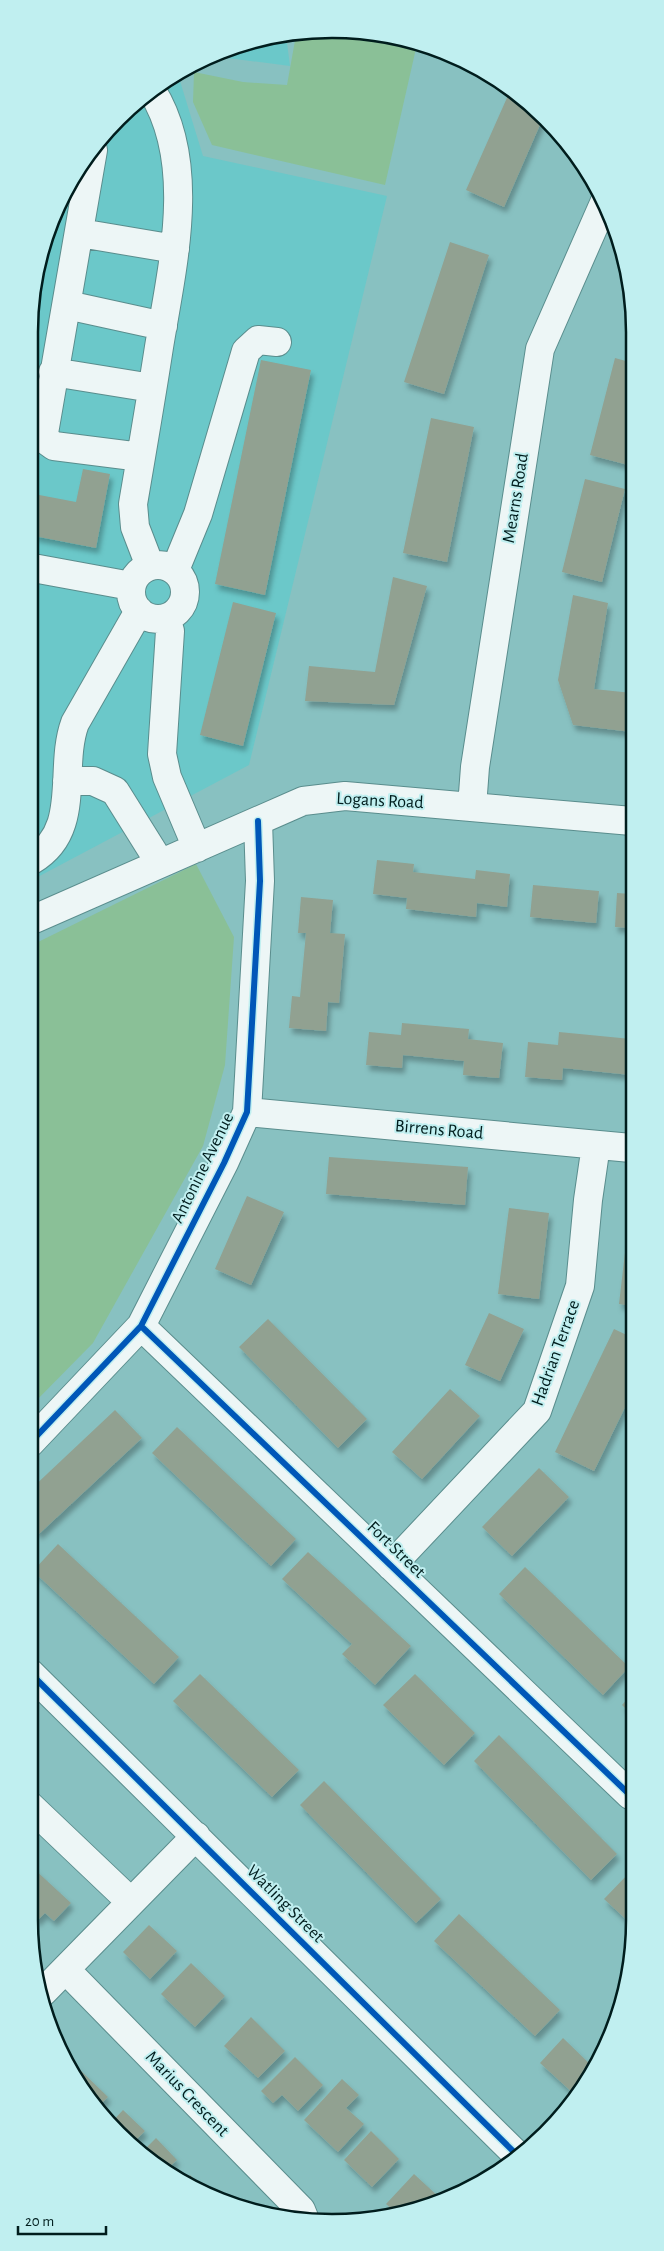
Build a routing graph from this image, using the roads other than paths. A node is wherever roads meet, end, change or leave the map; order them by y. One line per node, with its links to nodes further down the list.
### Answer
1 (155, 96): 5 (street)
2 (91, 162): 4 (street)
3 (600, 211): 17 (street, Mearns Road)
4 (80, 233): 5 (street); 6 (street)
5 (175, 250): 7 (street)
6 (67, 305): 7 (street); 9 (street)
7 (163, 326): 10 (street)
8 (277, 342): 12 (street)
9 (53, 372): 10 (street); 11 (street)
10 (152, 388): 11 (street)
11 (141, 457): 12 (street)
12 (163, 568): 14 (street); 15 (street)
13 (38, 569): 14 (street)
14 (135, 599): 15 (street); 16 (street)
15 (166, 618): 20 (street)
16 (67, 781): 21 (street); 22 (street)
17 (472, 807): 18 (street, Logans Road); 19 (street, Logans Road)
18 (626, 820)
19 (258, 822): 20 (street, Logans Road); 24 (street, Antonine Avenue)
20 (197, 848): 22 (street, Logans Road)
21 (38, 856)
22 (160, 864): 23 (street, Logans Road)
23 (38, 917)
24 (247, 1112): 25 (street, Birrens Road); 27 (street, Antonine Avenue)
25 (596, 1145): 26 (street, Birrens Road); 29 (street, Hadrian Terrace)
26 (626, 1148)
27 (141, 1326): 28 (street, Antonine Avenue); 29 (street, Fort Street)
28 (38, 1435)
29 (391, 1566): 31 (street, Fort Street)
30 (38, 1681): 33 (street, Watling Street)
31 (626, 1791)
32 (38, 1813): 34 (street)
33 (196, 1836): 34 (street); 37 (street, Watling Street)
34 (131, 1902): 35 (street)
35 (66, 1970): 36 (street); 38 (street, Marius Crescent)
36 (46, 1989)
37 (513, 2151)
38 (302, 2212)

